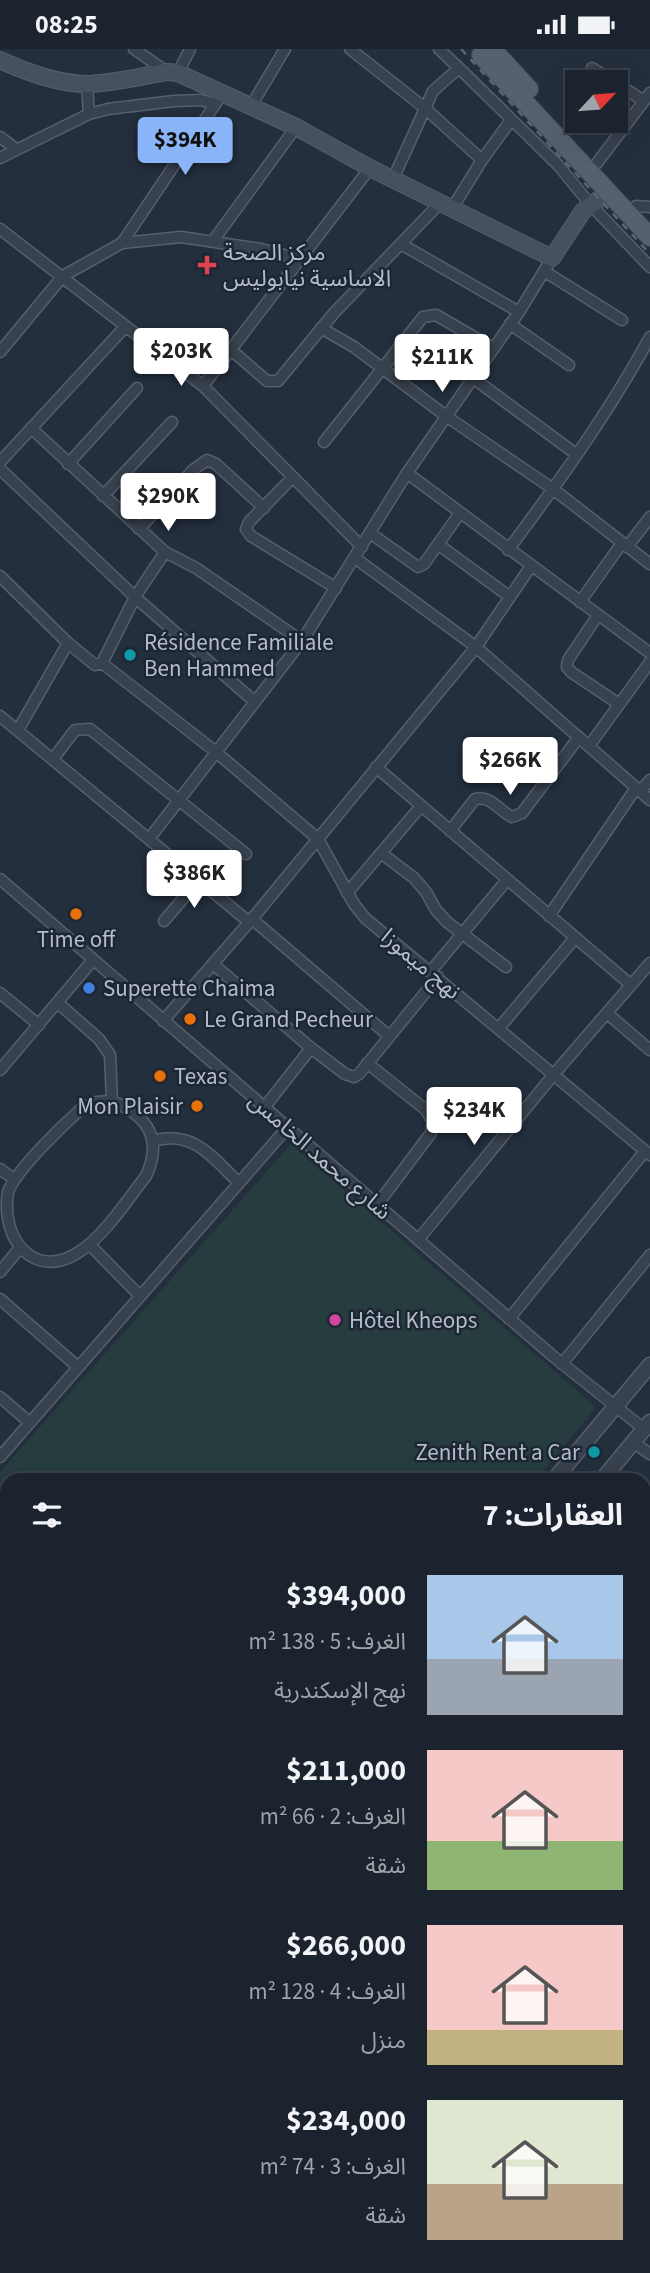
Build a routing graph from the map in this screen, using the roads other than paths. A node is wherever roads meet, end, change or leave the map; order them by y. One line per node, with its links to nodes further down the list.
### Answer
1 (134, 49): 11 (street)
2 (190, 49): 11 (street)
3 (285, 49): 16 (street)
4 (350, 49): 17 (street)
5 (439, 49): 8 (street)
6 (486, 51): 25 (main road); 28 (main road)
7 (0, 60): 12 (main road)
8 (459, 68): 17 (street); 19 (street)
9 (592, 68): 10 (street)
10 (595, 70)
11 (172, 73): 12 (main road); 14 (main road)
12 (87, 84): 18 (street)
13 (628, 91): 15 (street)
14 (219, 99): 16 (main road); 18 (street); 36 (street)
15 (646, 102): 25 (street)
16 (251, 106): 20 (main road)
17 (426, 109): 24 (street); 27 (street)
18 (89, 114): 22 (street)
19 (511, 120): 24 (street); 30 (street)
20 (296, 127): 26 (main road); 35 (street)
21 (0, 137): 22 (street)
22 (16, 149): 23 (street)
23 (0, 158)
24 (482, 160): 29 (street)
25 (597, 163): 31 (main road)
26 (370, 167): 27 (main road); 38 (street)
27 (394, 179): 29 (main road)
28 (610, 192): 30 (main road); 34 (main road)
29 (447, 204): 37 (street); 39 (main road)
30 (590, 204): 39 (main road); 40 (street)
31 (643, 206): 32 (main road)
32 (650, 221)
33 (0, 229): 41 (street)
34 (650, 237)
35 (213, 241): 36 (street); 38 (street)
36 (122, 243): 41 (street)
37 (401, 244): 42 (street); 46 (street)
38 (299, 259): 49 (street)
39 (548, 264): 42 (street); 43 (street)
40 (650, 267)
41 (63, 276): 45 (street); 50 (street)
42 (519, 312): 44 (street)
43 (622, 320)
44 (510, 324): 48 (street); 51 (street)
45 (125, 327): 54 (street); 58 (street)
46 (321, 328): 49 (street); 52 (street)
47 (650, 337): 60 (street)
48 (494, 348): 52 (street); 53 (street)
49 (230, 349): 54 (street)
50 (0, 352)
51 (569, 365)
52 (382, 368): 56 (street); 59 (street)
53 (473, 377): 56 (street); 60 (street)
54 (203, 386): 65 (street)
55 (137, 388): 62 (street)
56 (446, 416): 64 (street); 66 (street)
57 (173, 422): 67 (street)
58 (31, 428): 61 (street); 62 (street)
59 (324, 442)
60 (576, 454): 66 (street)
61 (0, 461)
62 (68, 464): 67 (street)
63 (0, 469): 83 (street)
64 (407, 473): 69 (street); 72 (street)
65 (293, 477): 68 (street); 75 (street)
66 (553, 489): 74 (street); 76 (street)
67 (103, 496): 71 (street)
68 (264, 507): 71 (street); 82 (street)
69 (460, 513): 73 (street); 76 (street)
70 (650, 517): 74 (street)
71 (139, 529): 77 (street)
72 (370, 533): 73 (street); 75 (street)
73 (439, 545): 84 (street)
74 (625, 545): 79 (street); 85 (street)
75 (362, 547): 78 (street)
76 (508, 550): 80 (street)
77 (165, 552): 83 (street); 87 (street)
78 (355, 558): 82 (street); 89 (street)
79 (650, 564)
80 (531, 566): 84 (street); 85 (street)
81 (0, 576): 88 (street, نهج ميموزا)
82 (336, 588): 87 (street)
83 (135, 597): 92 (street); 93 (street)
84 (510, 597): 89 (street)
85 (580, 602): 86 (street)
86 (598, 615): 90 (street); 94 (street)
87 (302, 642): 93 (street)
88 (68, 643): 92 (street, نهج ميموزا); 96 (street)
89 (476, 647): 97 (street); 101 (street)
90 (650, 653)
91 (650, 662): 94 (street)
92 (102, 663): 99 (street, نهج ميموزا)
93 (255, 702): 99 (street)
94 (619, 704): 98 (street)
95 (0, 716): 96 (street)
96 (18, 730): 100 (street)
97 (579, 737): 98 (street); 107 (street)
98 (589, 746): 103 (street)
99 (216, 752): 105 (street); 109 (street, نهج ميموزا)
100 (53, 759): 105 (street); 108 (street)
101 (376, 767): 106 (street); 109 (street)
102 (650, 780): 103 (street)
103 (638, 790): 104 (street); 116 (street)
104 (650, 800)
105 (178, 801): 108 (street); 111 (street)
106 (421, 806): 107 (street); 110 (street)
107 (450, 831): 114 (street)
108 (149, 839): 113 (street)
109 (318, 839): 115 (street, نهج ميموزا); 117 (street)
110 (381, 853): 115 (street); 119 (street)
111 (246, 854)
112 (0, 879): 121 (street, شارع محمد الخامس)
113 (199, 880): 117 (street); 118 (street)
114 (507, 880): 116 (street); 119 (street)
115 (347, 893): 125 (street, نهج ميموزا)
116 (550, 916): 120 (street)
117 (251, 920): 123 (street); 133 (street)
118 (164, 921)
119 (461, 934): 124 (street); 125 (street)
120 (575, 938): 126 (street); 132 (street)
121 (93, 960): 128 (street); 130 (street, شارع محمد الخامس)
122 (650, 963): 126 (street)
123 (213, 964): 130 (street); 134 (street)
124 (506, 967)
125 (434, 974): 132 (street, نهج ميموزا); 133 (street)
126 (631, 985): 129 (street)
127 (0, 993): 131 (street)
128 (58, 1003): 131 (street); 139 (street)
129 (608, 1014): 135 (street); 138 (street)
130 (163, 1021): 140 (street, شارع محمد الخامس)
131 (39, 1025): 137 (street)
132 (499, 1028): 138 (street, نهج ميموزا)
133 (388, 1036): 136 (street)
134 (311, 1048): 136 (street); 140 (street)
135 (650, 1050)
136 (368, 1063): 147 (street)
137 (0, 1070)
138 (554, 1073): 143 (street, نهج ميموزا); 148 (street)
139 (112, 1101): 142 (street); 145 (street)
140 (264, 1108): 141 (street, شارع محمد الخامس)
141 (287, 1128): 146 (street); 147 (street, شارع محمد الخامس)
142 (152, 1141): 146 (street); 149 (street)
143 (648, 1153): 155 (street)
144 (0, 1170): 145 (street)
145 (13, 1179): 150 (street)
146 (239, 1183): 153 (street)
147 (377, 1205): 148 (street, شارع محمد الخامس)
148 (418, 1240): 155 (street, شارع محمد الخامس)
149 (90, 1245): 150 (street); 153 (street)
150 (19, 1249): 152 (street)
151 (650, 1255): 156 (street)
152 (0, 1272)
153 (140, 1296): 158 (street)
154 (0, 1299): 158 (street)
155 (509, 1319): 156 (street, شارع محمد الخامس)
156 (562, 1364): 160 (street, شارع محمد الخامس)
157 (650, 1364): 160 (street)
158 (78, 1367): 161 (street)
159 (0, 1397): 161 (street)
160 (615, 1407): 162 (street, شارع محمد الخامس); 166 (street)
161 (29, 1422): 165 (street)
162 (647, 1425): 163 (street)
163 (633, 1442): 164 (street); 167 (street)
164 (650, 1454)
165 (0, 1457)
166 (560, 1473)
167 (608, 1473)

